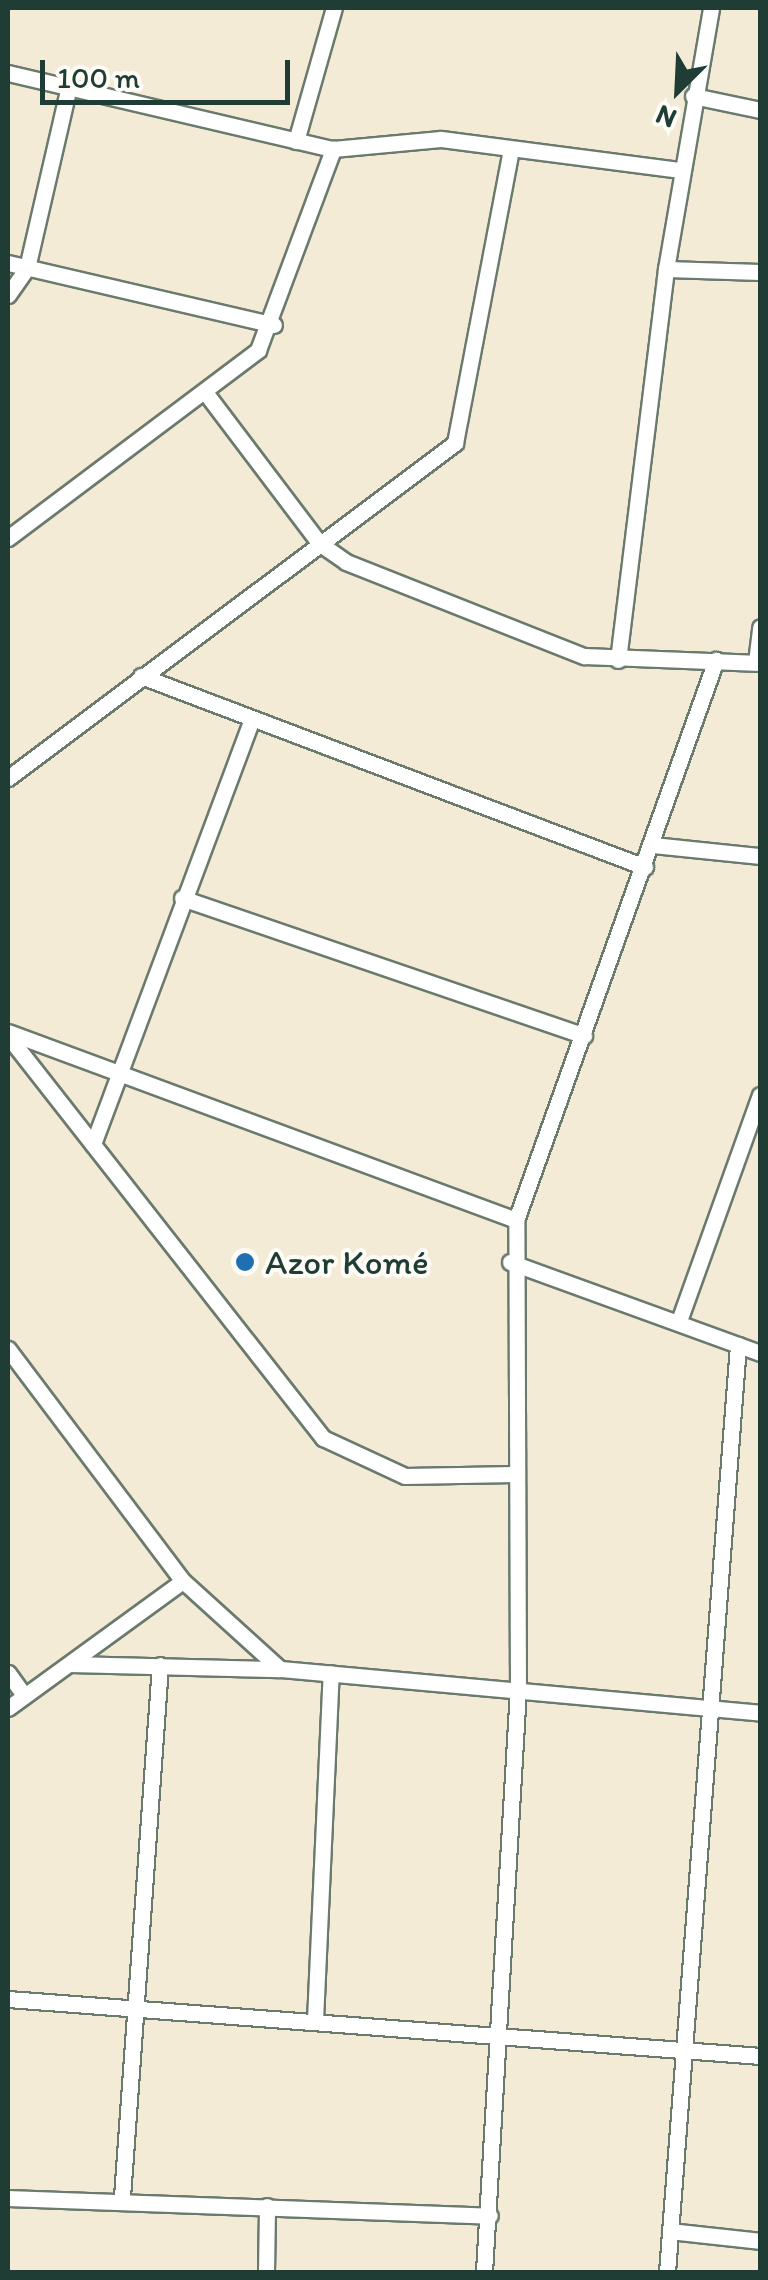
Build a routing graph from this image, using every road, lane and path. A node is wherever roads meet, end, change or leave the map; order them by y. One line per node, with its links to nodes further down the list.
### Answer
1 (334, 8): 7 (street)
2 (711, 8): 5 (street)
3 (8, 73): 4 (street)
4 (68, 90): 7 (street); 12 (street)
5 (693, 96): 6 (street); 10 (street)
6 (760, 110)
7 (296, 142): 8 (street)
8 (333, 148): 9 (street); 16 (street)
9 (511, 149): 10 (street); 19 (street)
10 (681, 170): 13 (street)
11 (8, 263): 12 (street)
12 (27, 268): 15 (street); 16 (street)
13 (666, 270): 14 (street); 21 (street)
14 (760, 272)
15 (8, 294)
16 (274, 325): 17 (street)
17 (205, 392): 18 (street); 19 (street)
18 (8, 538)
19 (319, 543): 21 (street); 24 (street)
20 (760, 627): 23 (street)
21 (618, 660): 22 (street)
22 (716, 660): 23 (street); 27 (street)
23 (758, 662)
24 (141, 676): 25 (street); 26 (street)
25 (251, 722): 29 (street); 30 (street)
26 (8, 778)
27 (653, 846): 28 (street); 29 (street)
28 (760, 856)
29 (645, 867): 32 (street)
30 (182, 898): 32 (street); 33 (street)
31 (8, 1034): 33 (street); 36 (street)
32 (584, 1036): 38 (street)
33 (118, 1073): 36 (street); 38 (street)
34 (760, 1095): 35 (street)
35 (743, 1143): 37 (street); 40 (street)
36 (93, 1144): 44 (street)
37 (760, 1150)
38 (516, 1220): 39 (street)
39 (510, 1262): 40 (street); 44 (street)
40 (679, 1322): 41 (street)
41 (738, 1345): 43 (street); 54 (street)
42 (8, 1349): 45 (street)
43 (760, 1353)
44 (515, 1474): 51 (street)
45 (183, 1581): 46 (street); 48 (street)
46 (70, 1664): 47 (street); 52 (street)
47 (160, 1664): 48 (street); 57 (street)
48 (280, 1669): 50 (street)
49 (8, 1673): 52 (street)
50 (331, 1674): 51 (street); 58 (street)
51 (518, 1690): 54 (street); 59 (street)
52 (24, 1696): 53 (street)
53 (8, 1708)
54 (710, 1709): 55 (street); 60 (street)
55 (760, 1713)
56 (8, 1999): 57 (street)
57 (136, 2008): 58 (street); 62 (street)
58 (315, 2020): 59 (street)
59 (502, 2038): 60 (street); 65 (street)
60 (684, 2050): 61 (street); 66 (street)
61 (760, 2056)
62 (122, 2197): 63 (street); 64 (street)
63 (8, 2198)
64 (268, 2206): 65 (street); 68 (street)
65 (490, 2216): 69 (street)
66 (670, 2231): 67 (street); 70 (street)
67 (760, 2241)
68 (266, 2272)
69 (484, 2272)
70 (667, 2272)

